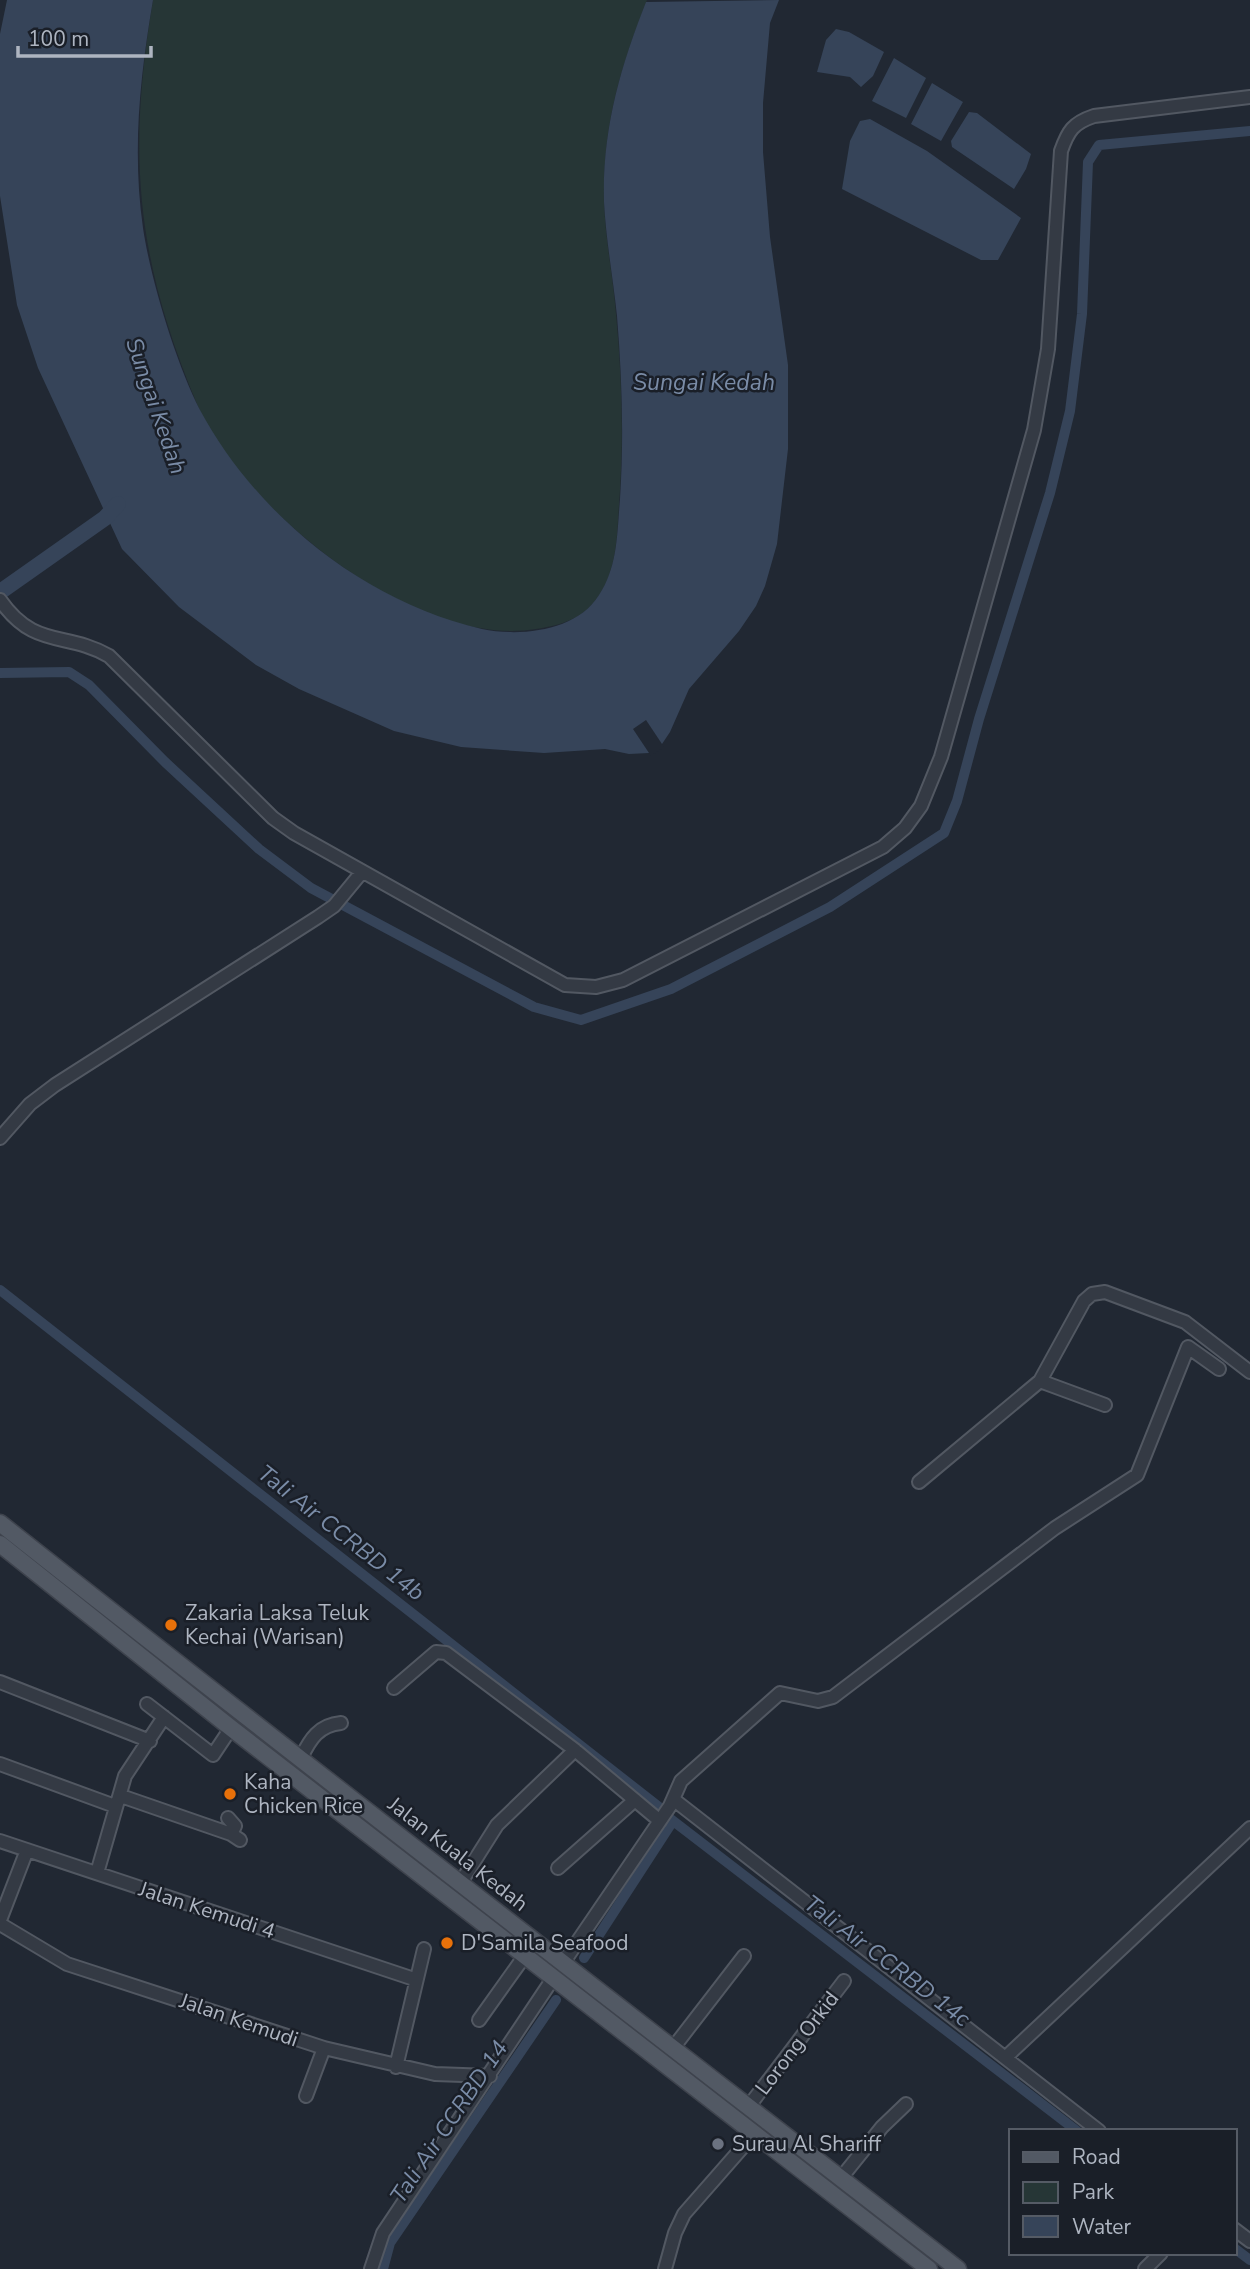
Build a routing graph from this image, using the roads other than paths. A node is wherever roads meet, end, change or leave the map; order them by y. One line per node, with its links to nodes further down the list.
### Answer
1 (1250, 97): 3 (street)
2 (1, 601): 3 (street)
3 (362, 872): 4 (street)
4 (0, 1138)
5 (1219, 1369): 26 (street)
6 (1250, 1372): 7 (street)
7 (1040, 1381): 8 (street); 9 (street)
8 (1105, 1405)
9 (919, 1482)
10 (0, 1523): 12 (main road, Jalan Kuala Kedah)
11 (0, 1544): 13 (main road, Jalan Kuala Kedah)
12 (111, 1609): 13 (main road); 22 (main road, Jalan Kuala Kedah)
13 (101, 1625): 19 (main road, Jalan Kuala Kedah)
14 (0, 1682): 20 (street)
15 (394, 1688): 21 (street)
16 (147, 1704): 17 (street)
17 (164, 1717): 19 (street); 20 (street)
18 (341, 1723): 22 (street)
19 (232, 1728): 36 (main road, Jalan Kuala Kedah)
20 (150, 1741): 25 (street)
21 (575, 1750): 24 (street); 33 (street)
22 (301, 1758): 33 (main road, Jalan Kuala Kedah)
23 (0, 1764): 25 (street)
24 (635, 1800): 26 (street); 31 (street)
25 (116, 1801): 27 (street); 32 (street)
26 (667, 1811): 38 (street); 45 (street)
27 (229, 1818)
28 (1250, 1828): 45 (street)
29 (0, 1841): 30 (street, Jalan Kemudi 4)
30 (27, 1850): 32 (street, Jalan Kemudi 4); 34 (street)
31 (558, 1868)
32 (97, 1873): 39 (street, Jalan Kemudi 4)
33 (461, 1882): 38 (main road, Jalan Kuala Kedah)
34 (0, 1922): 43 (street, Jalan Kemudi)
35 (424, 1949): 39 (street)
36 (526, 1954): 38 (main road, Jalan Kuala Kedah); 42 (street)
37 (744, 1956): 44 (street)
38 (561, 1972): 41 (main road, Jalan Kuala Kedah); 47 (street)
39 (414, 1979): 46 (street)
40 (844, 1981): 50 (street, Lorong Orkid)
41 (581, 1989): 44 (main road, Jalan Kuala Kedah); 52 (main road, Jalan Kuala Kedah)
42 (479, 2021)
43 (324, 2048): 46 (street, Jalan Kemudi); 48 (street)
44 (673, 2048): 50 (main road, Jalan Kuala Kedah)
45 (1006, 2057): 51 (street)
46 (396, 2067): 47 (street, Jalan Kemudi)
47 (490, 2076): 57 (street)
48 (306, 2096)
49 (906, 2104): 53 (street)
50 (749, 2106): 53 (main road, Jalan Kuala Kedah)
51 (1096, 2129)
52 (754, 2133): 56 (main road, Jalan Kuala Kedah); 58 (street)
53 (841, 2178): 54 (main road, Jalan Kuala Kedah)
54 (933, 2250): 56 (main road); 59 (main road, Jalan Kuala Kedah)
55 (1159, 2255): 60 (street)
56 (926, 2267)
57 (371, 2269)
58 (665, 2269)
59 (957, 2269)
60 (1145, 2269)

